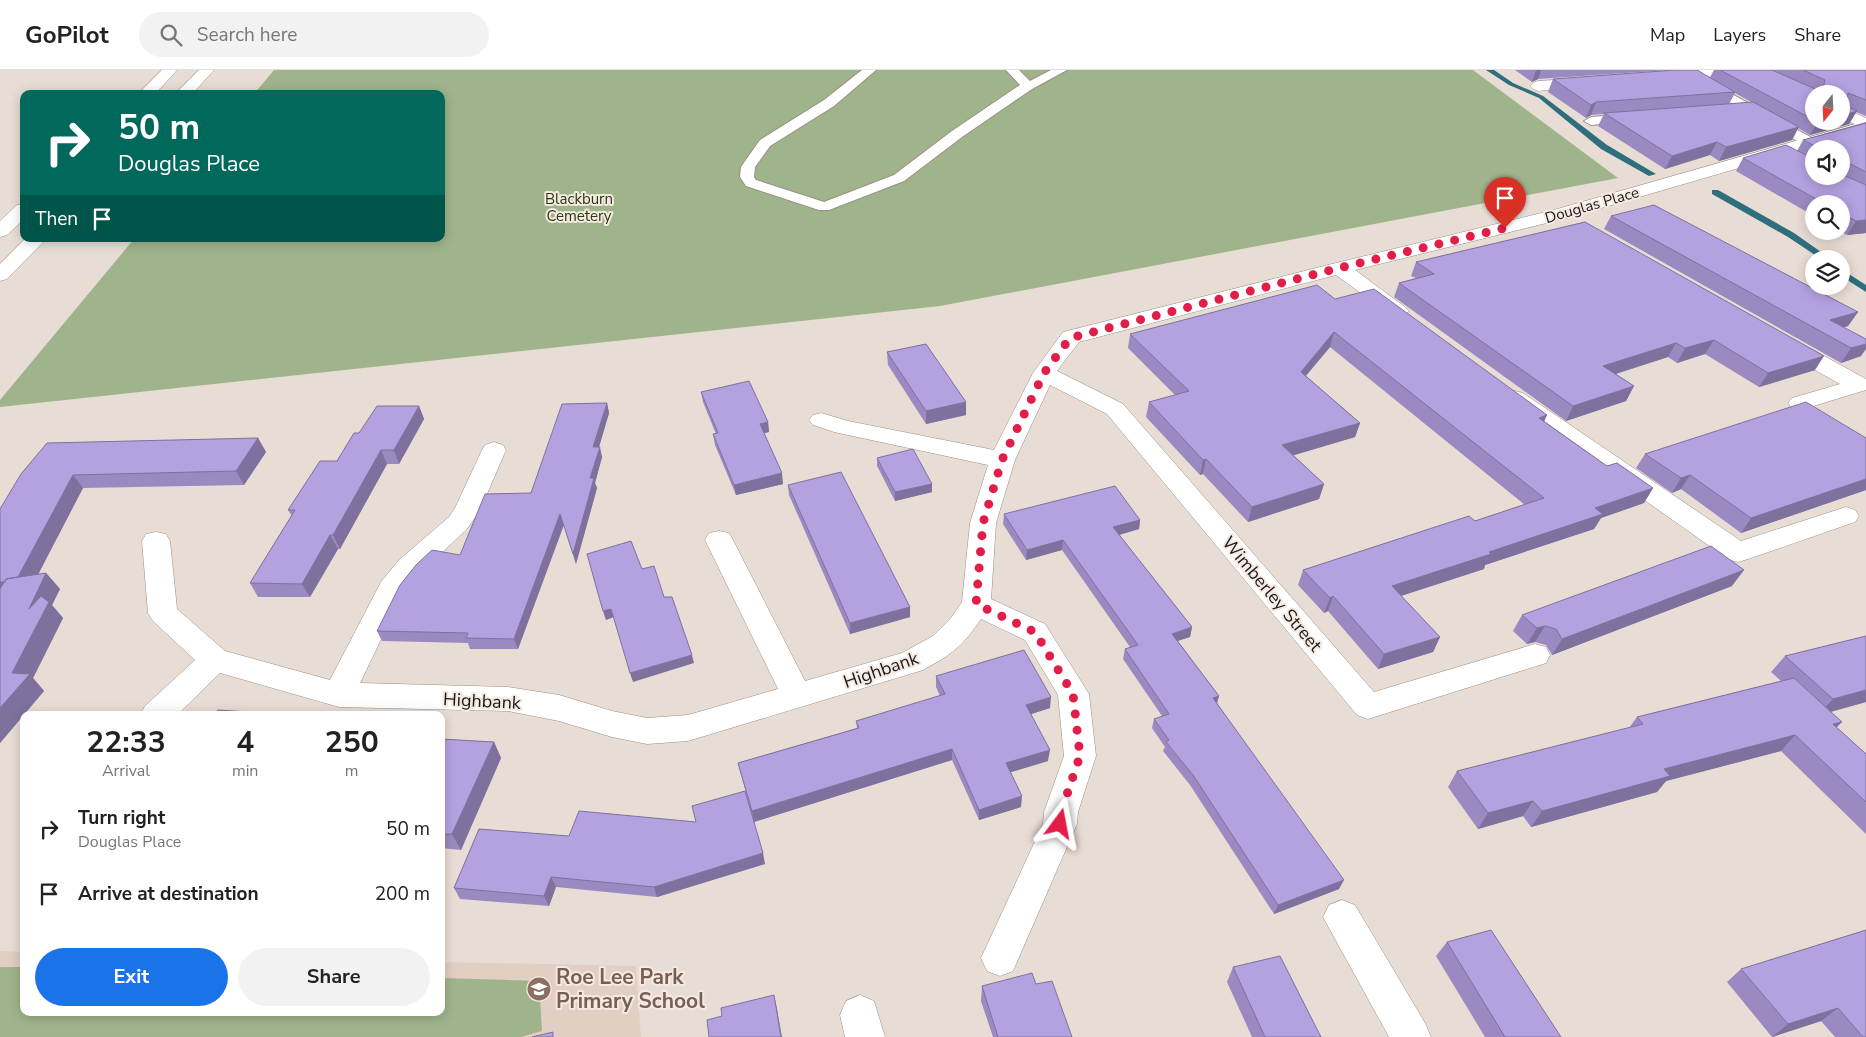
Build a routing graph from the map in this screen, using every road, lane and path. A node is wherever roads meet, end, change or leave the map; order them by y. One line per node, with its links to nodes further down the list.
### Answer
1 (170, 70): 12 (main road)
2 (207, 70): 13 (main road)
3 (870, 70): 10 (lane)
4 (1012, 70): 10 (lane)
5 (1061, 70): 10 (lane)
6 (1759, 72): 7 (main road)
7 (1684, 73): 8 (main road); 14 (lane)
8 (1651, 78)
9 (1604, 82): 11 (main road)
10 (1028, 86)
11 (1538, 86)
12 (150, 90)
13 (187, 90)
14 (1749, 109): 15 (lane); 20 (lane)
15 (1729, 110)
16 (1641, 117): 18 (lane)
17 (1850, 117): 19 (main road)
18 (1592, 121)
19 (1866, 125): 21 (main road, Douglas Place)
20 (1805, 140)
21 (1816, 140)
22 (1805, 145): 24 (main road, Douglas Place)
23 (20, 213): 26 (main road)
24 (1560, 214): 25 (main road); 28 (main road, Douglas Place)
25 (1586, 229)
26 (0, 231)
27 (33, 242): 29 (main road)
28 (1339, 268): 30 (main road); 32 (main road, Douglas Place)
29 (0, 275)
30 (1418, 326)
31 (1773, 336): 34 (main road)
32 (1044, 373): 37 (main road, Douglas Place); 42 (main road, Wimberley Street)
33 (1495, 383): 38 (main road)
34 (1800, 404)
35 (822, 420): 37 (main road)
36 (494, 450): 44 (main road)
37 (1002, 460): 41 (main road, Douglas Place)
38 (1846, 516)
39 (719, 540): 45 (main road)
40 (156, 541): 43 (main road, Highbank)
41 (976, 604): 45 (main road, Highbank); 48 (main road)
42 (1535, 656)
43 (215, 660): 44 (main road, Highbank); 46 (main road)
44 (339, 696): 45 (main road, Highbank)
45 (798, 697)
46 (160, 711)
47 (1342, 917): 49 (main road)
48 (1000, 958)
49 (1410, 1037)

